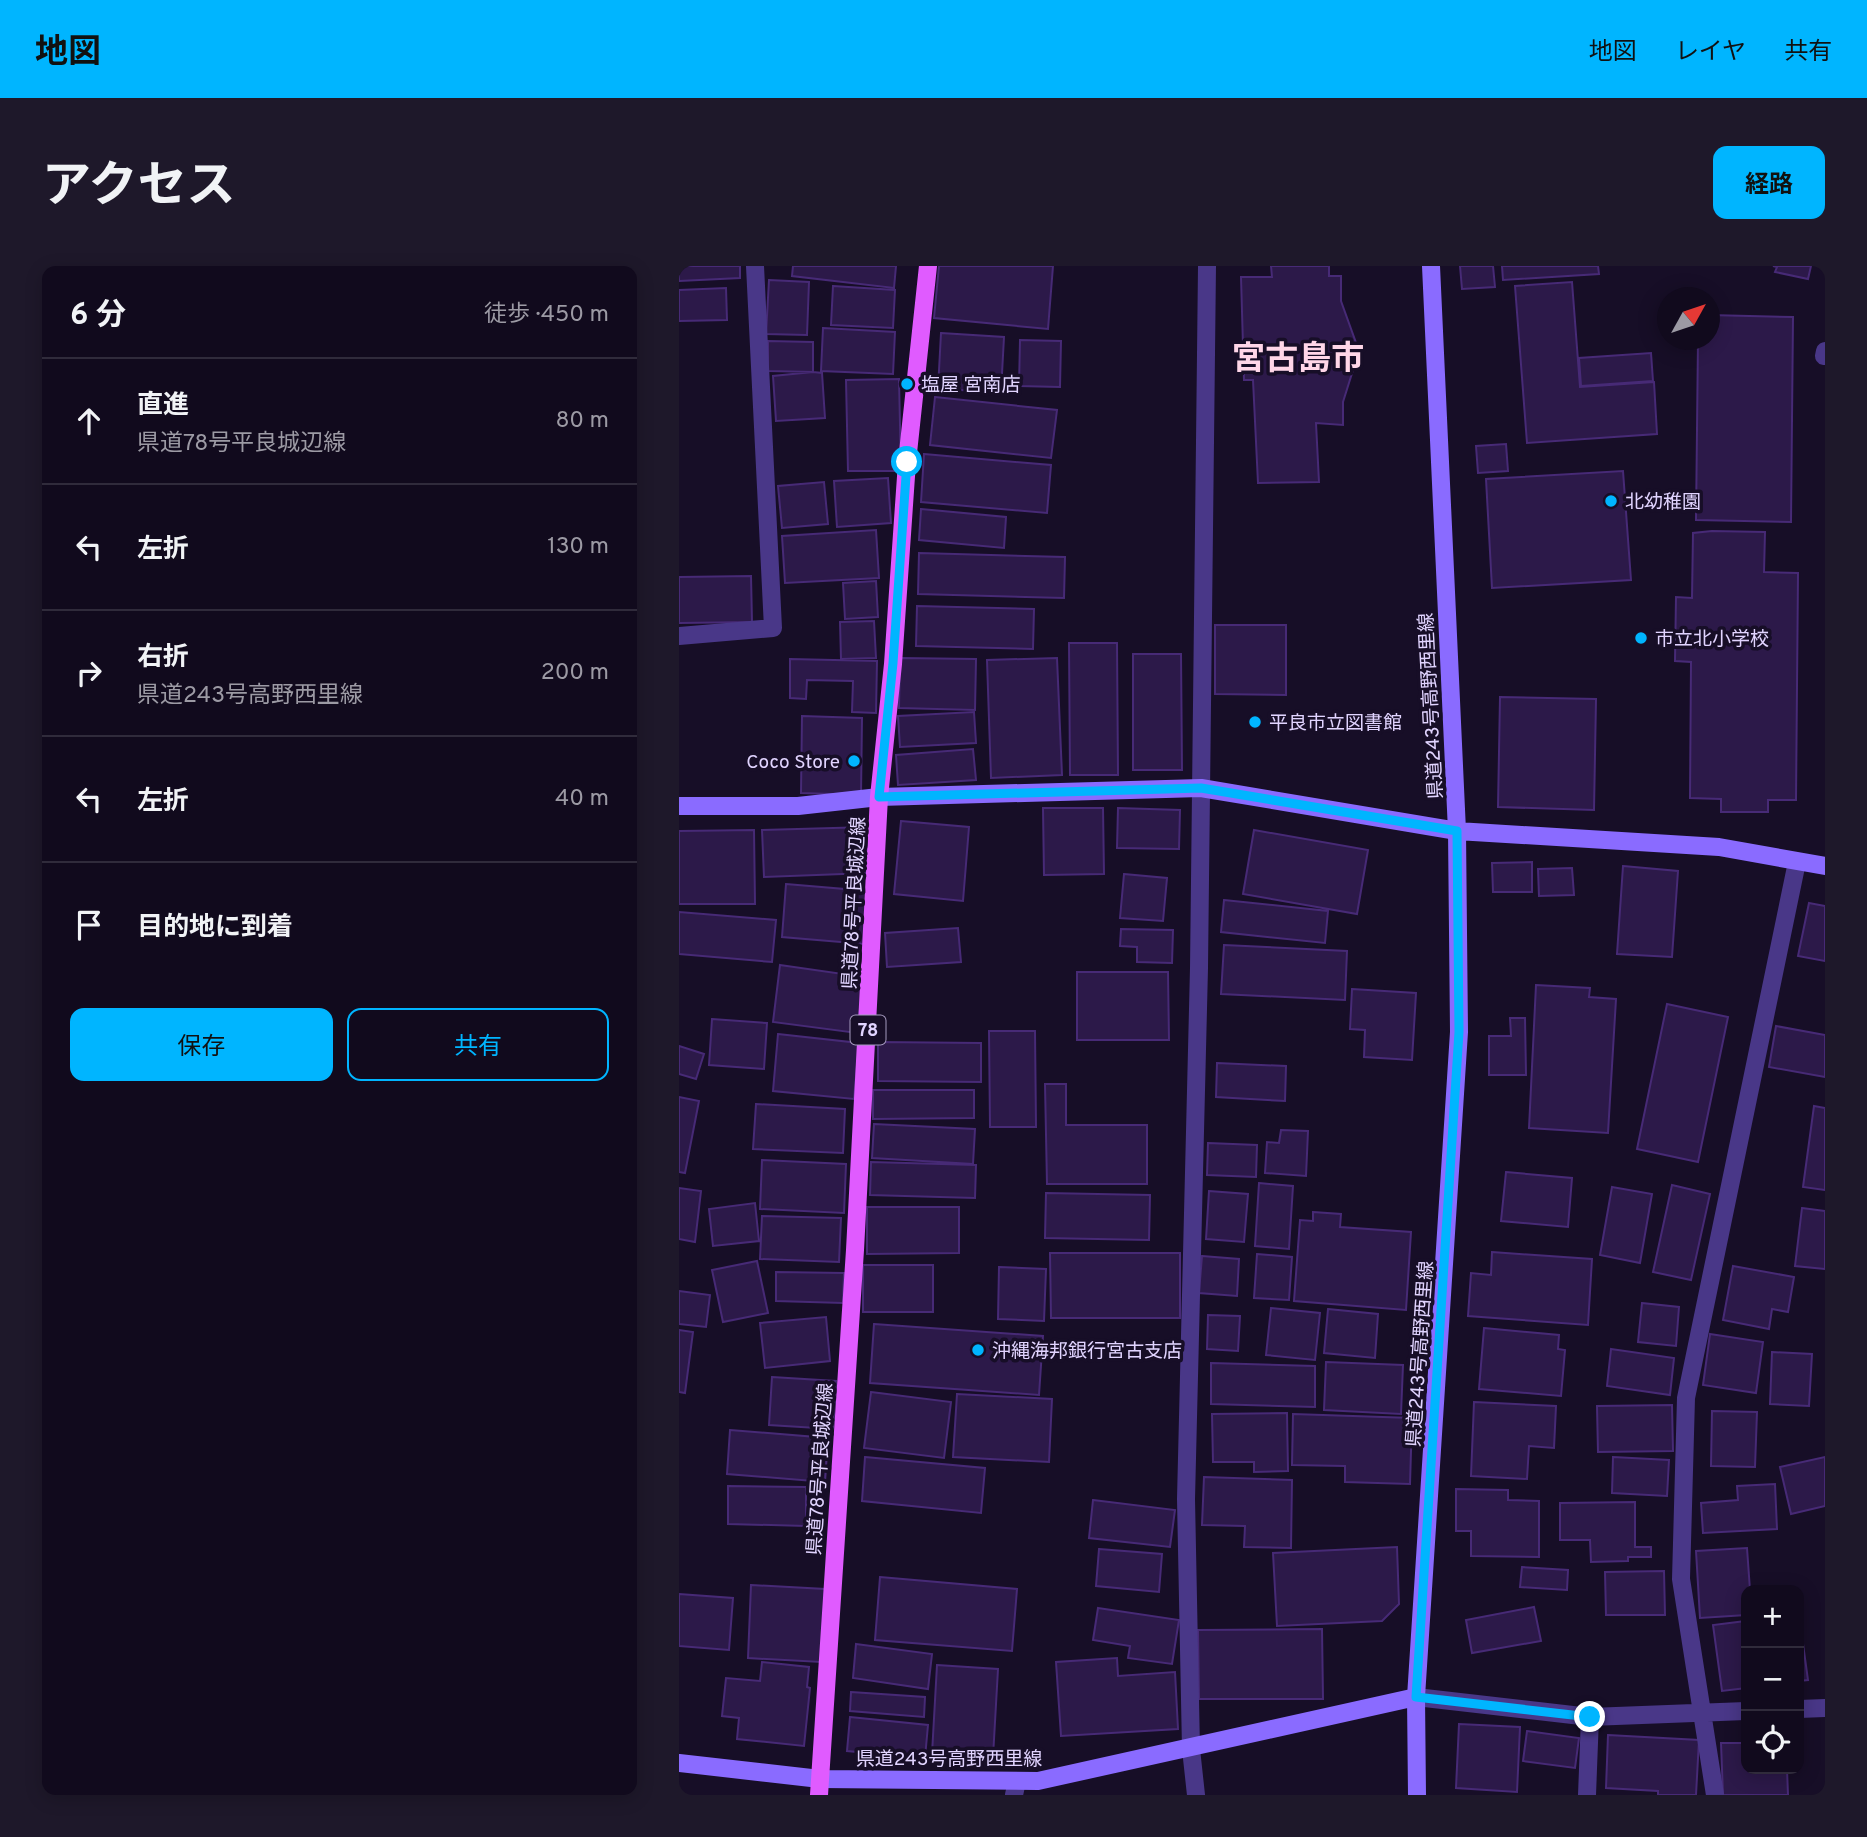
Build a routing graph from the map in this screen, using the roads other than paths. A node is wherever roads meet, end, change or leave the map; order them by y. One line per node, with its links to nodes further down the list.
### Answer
1 (755, 266): 7 (street)
2 (928, 266): 9 (main road, 県道78号平良城辺線 / 78)
3 (1207, 266): 8 (street)
4 (1431, 266): 11 (main road, 県道243号高野西里線)
5 (1825, 351): 6 (street)
6 (1824, 356)
7 (679, 636)
8 (1201, 788): 9 (main road); 11 (main road); 20 (street)
9 (879, 797): 10 (main road); 22 (main road, 県道78号平良城辺線 / 78)
10 (679, 806)
11 (1457, 831): 12 (main road); 14 (main road, 県道243号高野西里線)
12 (1797, 862): 13 (main road); 18 (street)
13 (1825, 866)
14 (1416, 1697): 19 (street); 20 (main road, 県道243号高野西里線); 25 (main road)
15 (1825, 1708): 16 (street)
16 (1804, 1709)
17 (1741, 1711): 18 (street)
18 (1703, 1713): 19 (street); 27 (street)
19 (1590, 1717): 26 (street)
20 (1191, 1749): 23 (main road, 県道243号高野西里線); 24 (street)
21 (679, 1762): 22 (main road, 県道243号高野西里線)
22 (819, 1787): 23 (main road, 県道243号高野西里線)
23 (1016, 1788)
24 (1196, 1795)
25 (1416, 1795)
26 (1587, 1795)
27 (1715, 1795)

